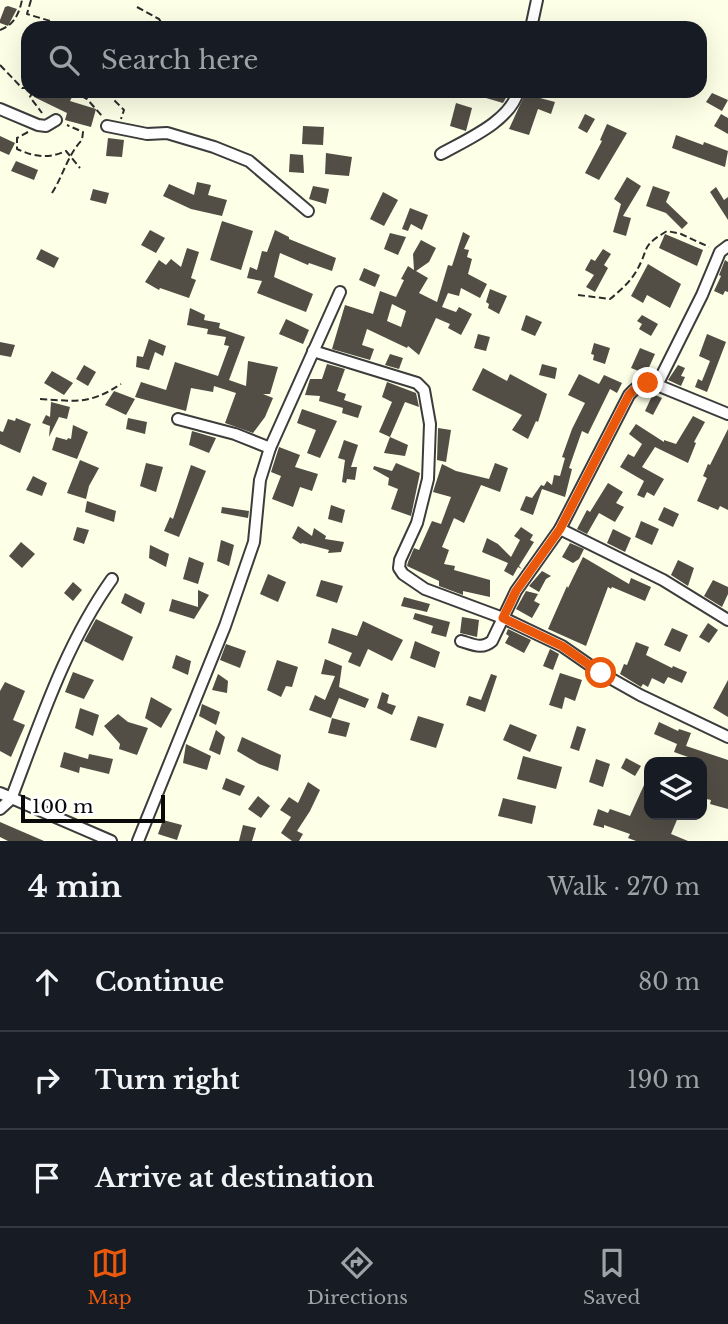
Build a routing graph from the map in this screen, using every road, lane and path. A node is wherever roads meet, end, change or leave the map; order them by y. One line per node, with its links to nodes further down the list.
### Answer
1 (22, 0): 8 (path)
2 (31, 0): 5 (path)
3 (537, 0): 7 (street)
4 (137, 7): 6 (path)
5 (50, 21)
6 (160, 21)
7 (532, 21)
8 (0, 30)
9 (0, 65): 10 (path)
10 (21, 87)
11 (31, 98): 17 (path)
12 (85, 98): 18 (path)
13 (113, 98): 18 (path)
14 (516, 98): 21 (street)
15 (0, 109): 17 (street)
16 (56, 120): 17 (street); 19 (path)
17 (42, 126): 20 (path)
18 (107, 126): 25 (street)
19 (76, 146): 20 (path); 22 (path)
20 (66, 151): 22 (path)
21 (441, 155)
22 (71, 157): 23 (path); 24 (path)
23 (80, 168)
24 (52, 193)
25 (308, 211)
26 (724, 249): 28 (path); 31 (street)
27 (340, 292): 29 (street)
28 (578, 295)
29 (313, 351): 35 (street); 38 (street)
30 (121, 384): 32 (path)
31 (657, 385): 33 (street); 36 (street)
32 (40, 400)
33 (728, 414)
34 (178, 419): 35 (street)
35 (270, 448): 46 (street)
36 (560, 529): 38 (street); 39 (street)
37 (112, 579): 43 (street)
38 (503, 618): 40 (street); 41 (street)
39 (728, 620)
40 (461, 641)
41 (728, 737)
42 (0, 793): 43 (street)
43 (11, 799): 44 (street); 45 (street)
44 (0, 809)
45 (111, 841)
46 (138, 841)

